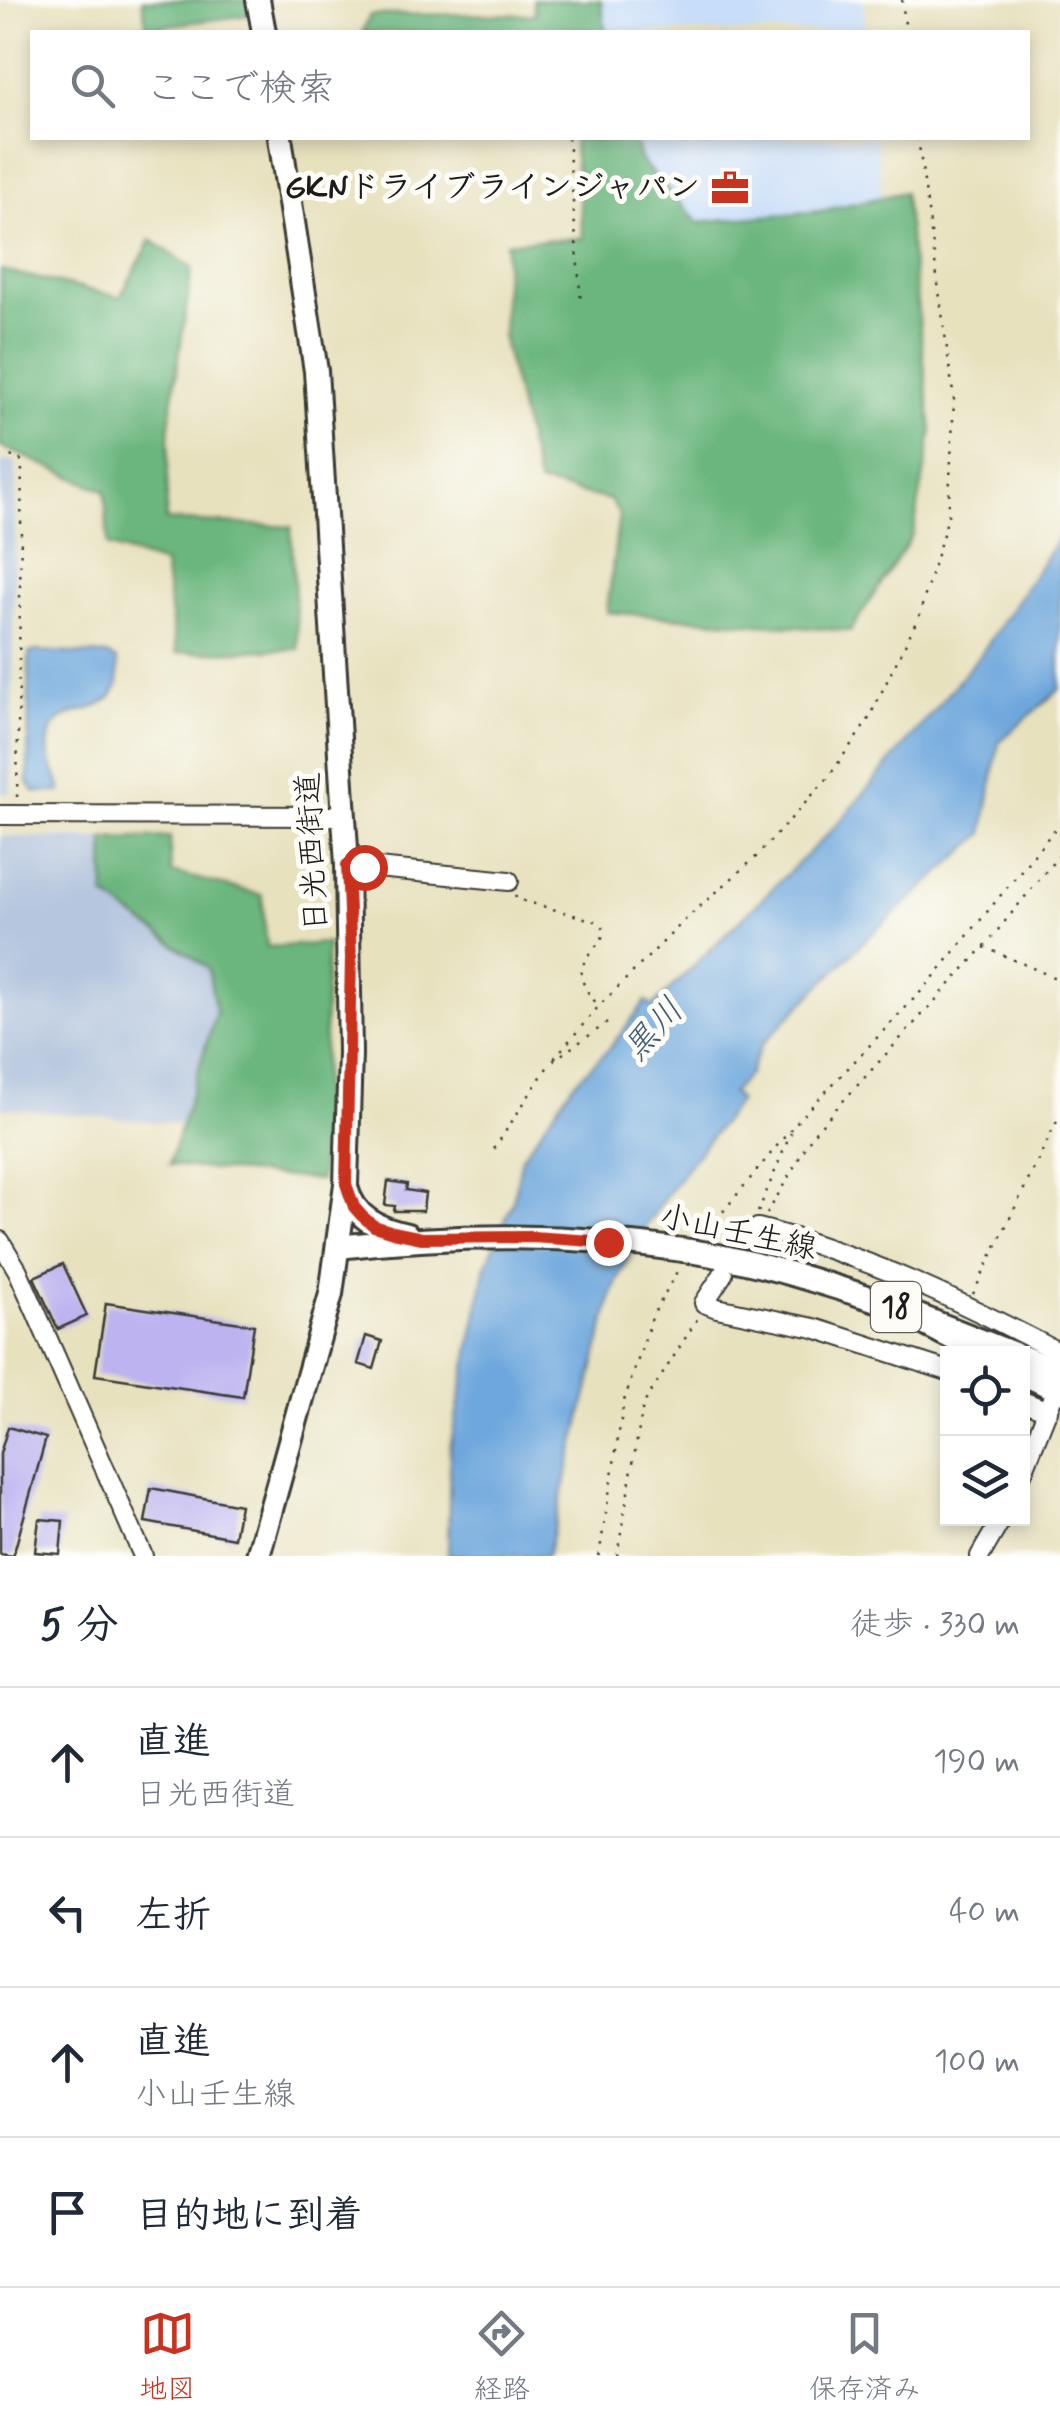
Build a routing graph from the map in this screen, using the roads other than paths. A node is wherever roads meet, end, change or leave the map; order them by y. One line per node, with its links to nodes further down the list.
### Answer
1 (258, 0): 2 (main road)
2 (264, 30)
3 (280, 140): 5 (main road, 日光西街道)
4 (9, 815): 5 (street)
5 (344, 816): 6 (main road, 日光西街道)
6 (347, 865): 7 (street); 8 (main road, 日光西街道)
7 (509, 881)
8 (346, 1184): 10 (main road); 12 (main road, 日光西街道)
9 (754, 1234): 17 (street)
10 (422, 1238): 12 (main road, 小山壬生線 / 18); 14 (main road, 小山壬生線 / 18)
11 (0, 1241): 25 (street)
12 (338, 1248): 26 (main road, 日光西街道)
13 (723, 1274): 19 (street)
14 (883, 1302): 15 (main road, 小山壬生線 / 18); 16 (main road, 小山壬生線 / 18)
15 (968, 1346)
16 (994, 1346)
17 (1060, 1353)
18 (1030, 1363): 21 (main road)
19 (940, 1368)
20 (1030, 1376): 21 (main road)
21 (1057, 1388): 22 (street); 23 (street)
22 (1030, 1398)
23 (1030, 1454)
24 (997, 1526): 27 (street)
25 (143, 1556)
26 (258, 1556)
27 (980, 1556)

